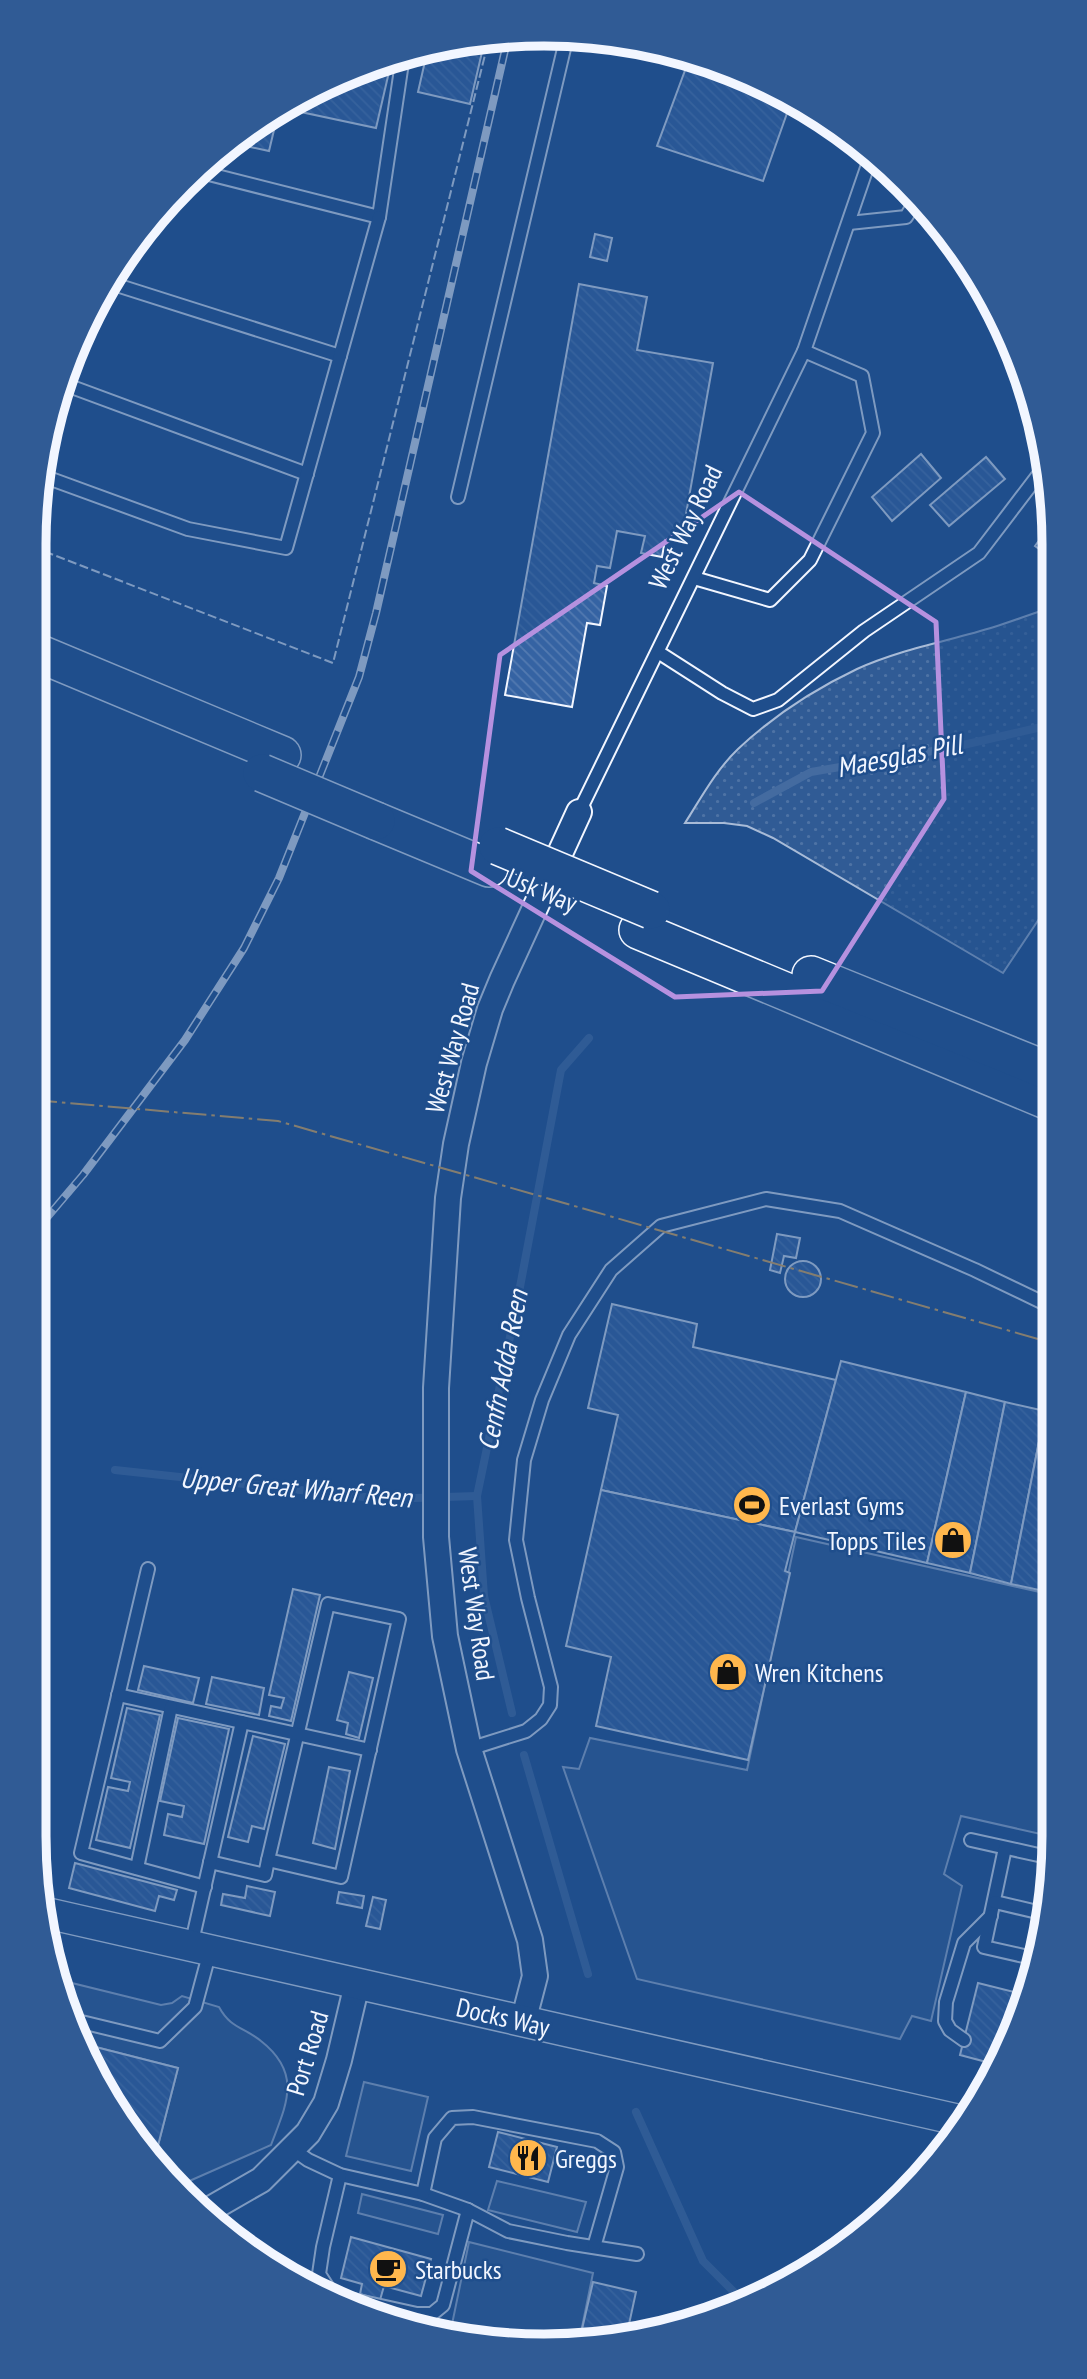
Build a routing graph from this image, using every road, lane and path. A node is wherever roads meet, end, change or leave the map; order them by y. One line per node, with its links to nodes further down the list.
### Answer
1 (564, 47): 15 (lane)
2 (401, 66): 6 (lane)
3 (869, 166): 7 (lane, West Way Road)
4 (209, 174): 6 (lane)
5 (911, 208): 7 (lane)
6 (379, 217): 10 (lane)
7 (849, 223): 9 (lane, West Way Road)
8 (117, 285): 10 (lane)
9 (804, 351): 16 (lane, West Way Road); 16 (lane)
10 (340, 356): 12 (lane)
11 (71, 387): 12 (lane)
12 (307, 474): 14 (lane)
13 (1037, 477): 17 (lane)
14 (50, 479)
15 (458, 498)
16 (694, 578): 17 (lane, West Way Road)
17 (658, 652): 21 (lane, West Way Road)
18 (46, 657): 20 (main road, Usk Way)
19 (46, 683): 20 (main road, Usk Way)
20 (272, 764): 22 (main road, Usk Way, bridge)
21 (579, 812): 31 (street, West Way Road)
22 (644, 920): 23 (main road, Usk Way); 24 (main road, Usk Way)
23 (1042, 1069)
24 (1042, 1098)
25 (1042, 1302): 31 (lane)
26 (148, 1569): 27 (lane)
27 (118, 1695): 28 (lane); 38 (lane)
28 (171, 1707): 29 (lane); 38 (lane)
29 (242, 1722): 30 (lane); 37 (lane)
30 (297, 1735): 32 (lane); 32 (lane); 36 (lane)
31 (469, 1749): 48 (street, West Way Road)
32 (370, 1750): 36 (lane)
33 (971, 1840): 34 (lane)
34 (1005, 1848): 35 (lane); 40 (lane)
35 (1041, 1856)
36 (268, 1860): 37 (lane)
37 (210, 1862): 39 (lane)
38 (137, 1868): 39 (lane)
39 (205, 1886): 44 (lane)
40 (995, 1902): 41 (lane); 43 (lane)
41 (1035, 1911)
42 (52, 1914): 44 (street, Docks Way)
43 (991, 1916): 45 (lane); 49 (lane)
44 (200, 1948): 46 (street, Docks Way); 47 (lane)
45 (1027, 1957)
46 (356, 1984): 48 (street, Docks Way); 51 (street, Port Road)
47 (82, 2022)
48 (523, 2022): 50 (street, Docks Way)
49 (964, 2040)
50 (953, 2119)
51 (294, 2150): 52 (lane); 54 (street, Port Road)
52 (340, 2175): 53 (lane); 58 (lane)
53 (423, 2194): 55 (lane); 56 (lane)
54 (213, 2208)
55 (468, 2210): 56 (lane); 59 (lane)
56 (594, 2247): 57 (lane)
57 (637, 2253)
58 (325, 2283)
59 (380, 2306)

